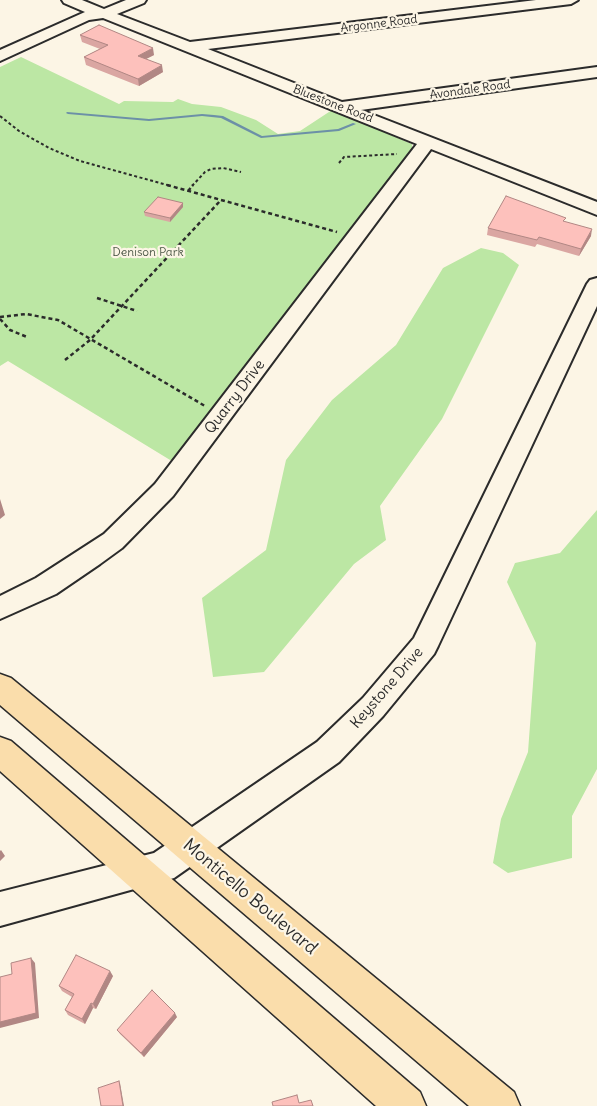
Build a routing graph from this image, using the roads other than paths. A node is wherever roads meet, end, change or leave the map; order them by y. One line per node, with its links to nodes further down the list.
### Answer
1 (69, 0): 4 (street, Bluestone Road)
2 (139, 0): 4 (street)
3 (571, 0): 5 (street, Argonne Road)
4 (97, 10): 5 (street, Bluestone Road); 6 (street)
5 (187, 47): 8 (street, Bluestone Road)
6 (0, 56)
7 (597, 72): 8 (street, Avondale Road)
8 (342, 107): 9 (street, Bluestone Road)
9 (428, 141): 10 (street, Bluestone Road); 12 (street, Quarry Drive)
10 (597, 209)
11 (597, 284): 15 (street, Keystone Drive)
12 (0, 608)
13 (0, 688): 15 (main road, Monticello Boulevard)
14 (0, 751): 16 (main road)
15 (190, 846): 16 (street, Keystone Drive); 19 (main road, Monticello Boulevard)
16 (138, 873): 17 (street, Keystone Drive); 18 (main road)
17 (0, 909)
18 (406, 1106)
19 (500, 1106)

